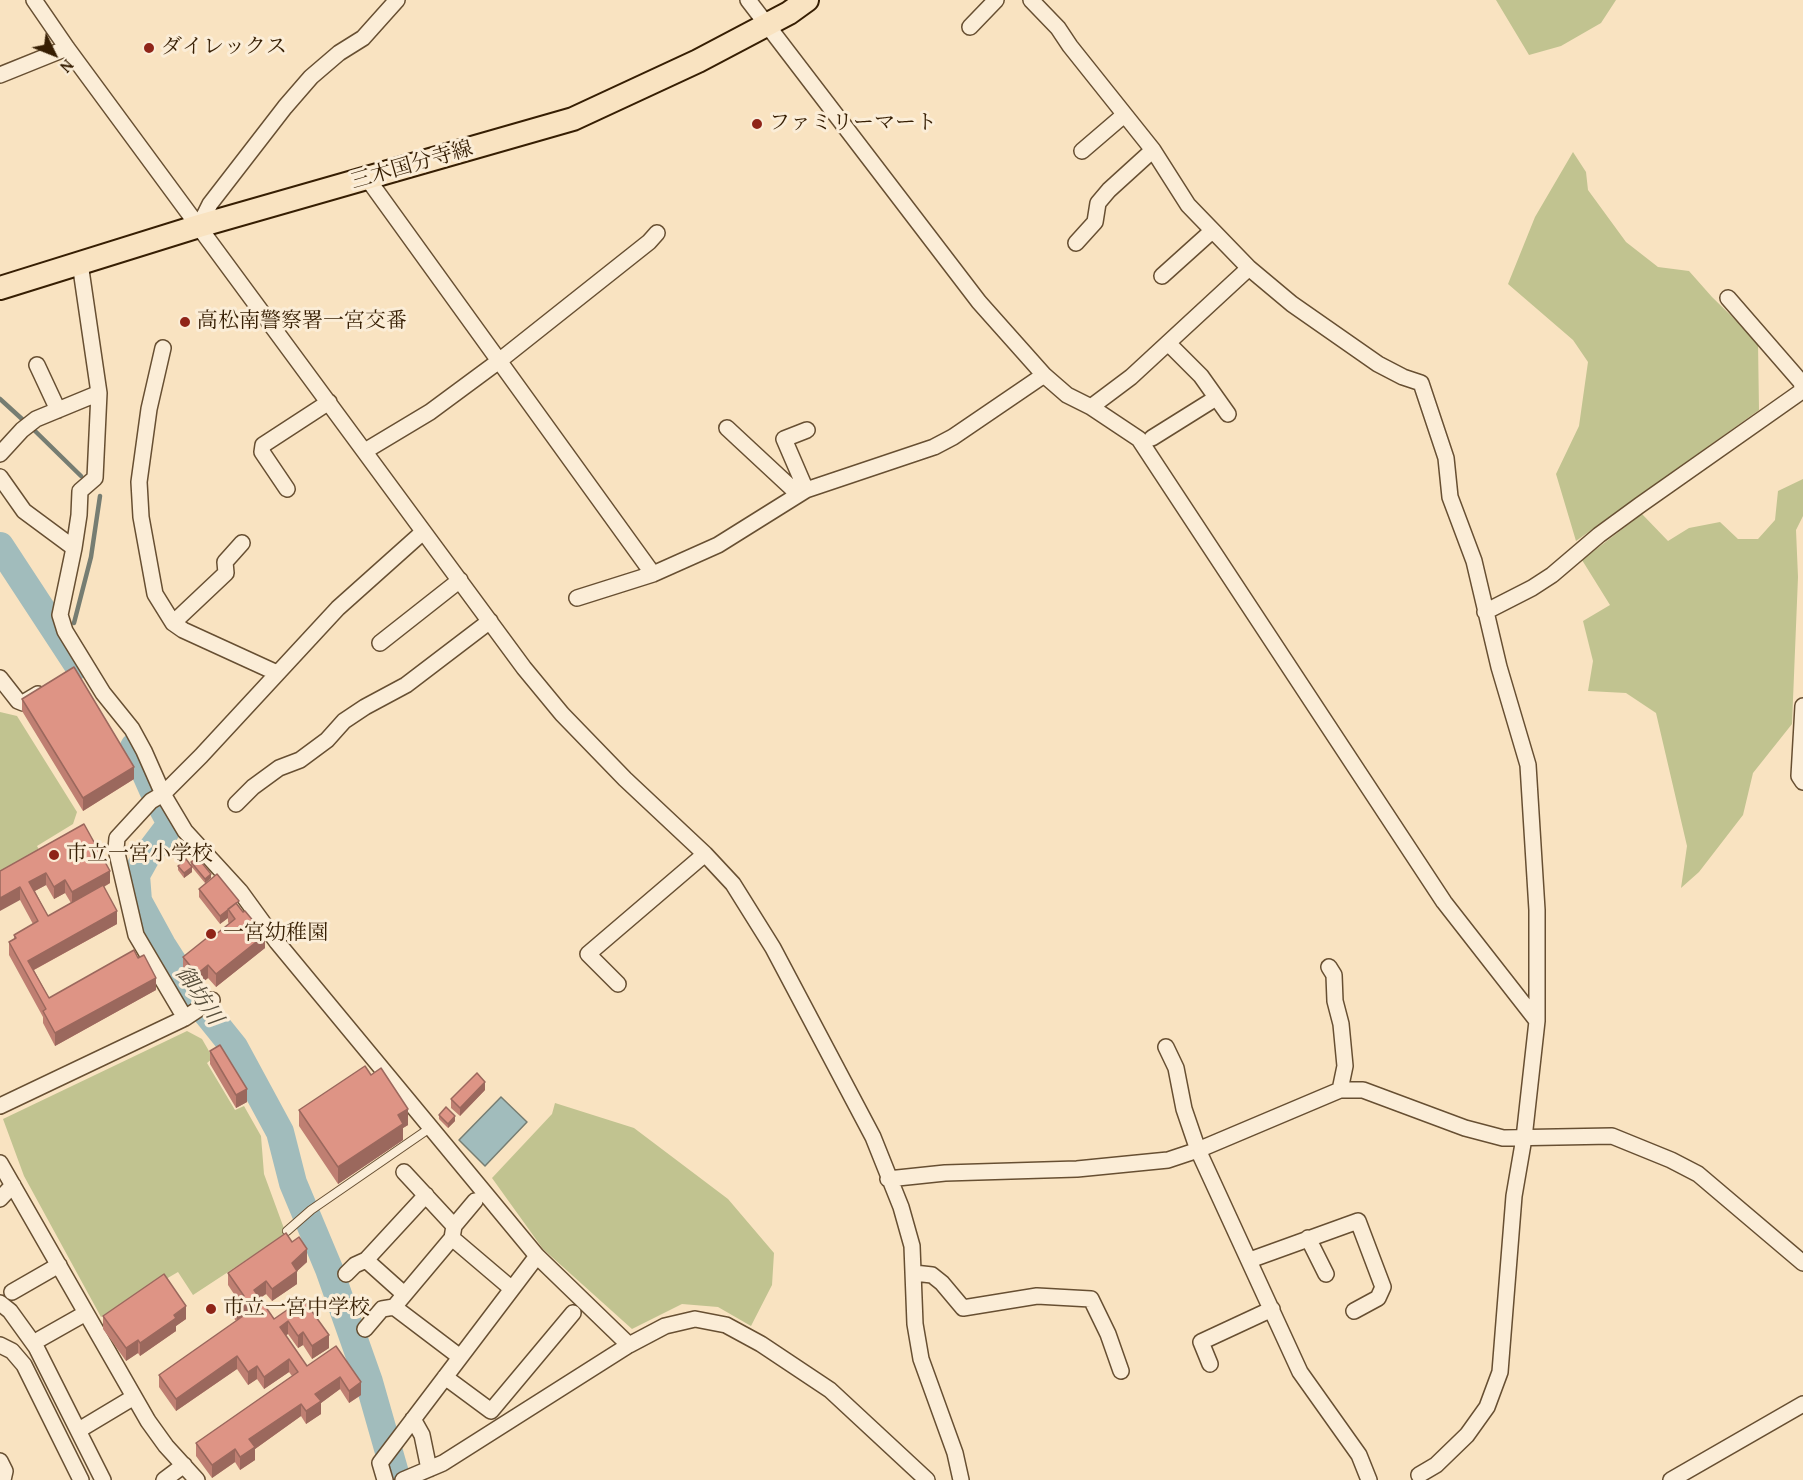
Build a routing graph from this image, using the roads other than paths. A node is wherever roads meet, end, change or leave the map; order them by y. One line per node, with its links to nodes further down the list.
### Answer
1 (34, 0): 9 (street)
2 (398, 0): 15 (street)
3 (748, 0): 7 (street)
4 (807, 0): 7 (main road, 三木国分寺線)
5 (996, 0): 8 (street)
6 (1031, 0): 11 (street)
7 (766, 25): 14 (main road, 三木国分寺線); 28 (street)
8 (970, 27)
9 (67, 48): 10 (street); 15 (street)
10 (0, 75)
11 (1124, 115): 12 (street); 13 (street)
12 (1154, 150): 16 (street); 18 (street)
13 (1082, 152)
14 (367, 178): 15 (main road, 三木国分寺線); 26 (street)
15 (199, 226): 19 (main road, 三木国分寺線); 32 (street)
16 (1212, 231): 20 (street); 21 (street)
17 (657, 233): 26 (street)
18 (1076, 243)
19 (80, 263): 22 (main road, 三木国分寺線); 30 (street)
20 (1249, 268): 24 (street); 50 (street)
21 (1162, 276)
22 (0, 288)
23 (1728, 298): 29 (street)
24 (1168, 343): 31 (street); 33 (street)
25 (163, 348): 52 (street)
26 (499, 361): 39 (street); 47 (street)
27 (37, 365): 34 (street)
28 (1044, 375): 33 (street); 43 (street)
29 (1803, 391): 50 (street)
30 (99, 393): 34 (street); 46 (street)
31 (1216, 398): 35 (street); 38 (street)
32 (328, 402): 39 (street); 42 (street)
33 (1091, 407): 66 (street)
34 (58, 410): 40 (street)
35 (1228, 414)
36 (727, 428): 43 (street)
37 (807, 430): 43 (street)
38 (1152, 438)
39 (365, 452): 44 (street)
40 (0, 454)
41 (0, 477): 46 (street)
42 (287, 489)
43 (802, 492): 47 (street)
44 (423, 532): 48 (street); 54 (street)
45 (242, 543): 52 (street)
46 (74, 548): 59 (street)
47 (653, 574): 49 (street)
48 (460, 580): 51 (street); 53 (street)
49 (578, 598)
50 (1485, 612): 66 (street)
51 (490, 621): 60 (street); 61 (street)
52 (173, 623): 54 (street)
53 (380, 643)
54 (277, 673): 59 (street)
55 (0, 678): 56 (street)
56 (49, 687)
57 (1803, 706): 58 (street)
58 (1803, 782)
59 (158, 797): 65 (street); 70 (street)
60 (236, 804)
61 (705, 854): 63 (street); 75 (street)
62 (1329, 967): 68 (street)
63 (618, 984)
64 (212, 1000): 65 (street)
65 (189, 1016): 69 (street)
66 (1537, 1021): 71 (street)
67 (1166, 1047): 72 (street)
68 (1340, 1090): 71 (street); 72 (street)
69 (0, 1106)
70 (425, 1132): 80 (lane); 85 (street)
71 (1524, 1138): 86 (street); 115 (street)
72 (1198, 1150): 75 (street); 84 (street)
73 (0, 1163): 76 (street)
74 (404, 1172): 77 (street)
75 (888, 1179): 88 (street)
76 (13, 1185): 78 (street); 87 (street)
77 (426, 1195): 81 (street); 83 (street)
78 (0, 1199)
79 (475, 1201): 81 (street)
80 (287, 1231)
81 (453, 1232): 91 (street); 93 (street)
82 (1308, 1238): 84 (street); 90 (street); 97 (street)
83 (366, 1260): 89 (street); 93 (street)
84 (1250, 1260): 96 (street)
85 (534, 1261): 91 (street); 103 (street)
86 (1803, 1263)
87 (59, 1265): 92 (street); 98 (street)
88 (914, 1273): 106 (street); 124 (street)
89 (346, 1274)
90 (1326, 1274)
91 (512, 1289): 104 (street)
92 (12, 1292)
93 (404, 1294): 95 (street)
94 (0, 1303): 118 (street)
95 (394, 1306): 100 (street); 104 (street)
96 (1272, 1309): 105 (street); 125 (street)
97 (1354, 1311)
98 (86, 1313): 101 (street); 108 (street)
99 (573, 1313): 107 (street)
100 (365, 1329)
101 (40, 1339)
102 (0, 1345): 117 (street)
103 (629, 1345): 114 (street); 123 (street)
104 (460, 1358): 107 (street)
105 (1210, 1364)
106 (1121, 1371)
107 (445, 1377): 110 (street)
108 (135, 1397): 111 (street); 113 (street)
109 (1803, 1404): 126 (street)
110 (413, 1419): 114 (street); 121 (street)
111 (84, 1427)
112 (0, 1461): 116 (street)
113 (184, 1465): 119 (street); 120 (street)
114 (429, 1468): 122 (street)
115 (1419, 1475)
116 (3, 1480)
117 (81, 1480)
118 (103, 1480)
119 (164, 1480)
120 (197, 1480)
121 (386, 1480)
122 (404, 1480)
123 (927, 1480)
124 (961, 1480)
125 (1369, 1480)
126 (1671, 1480)

